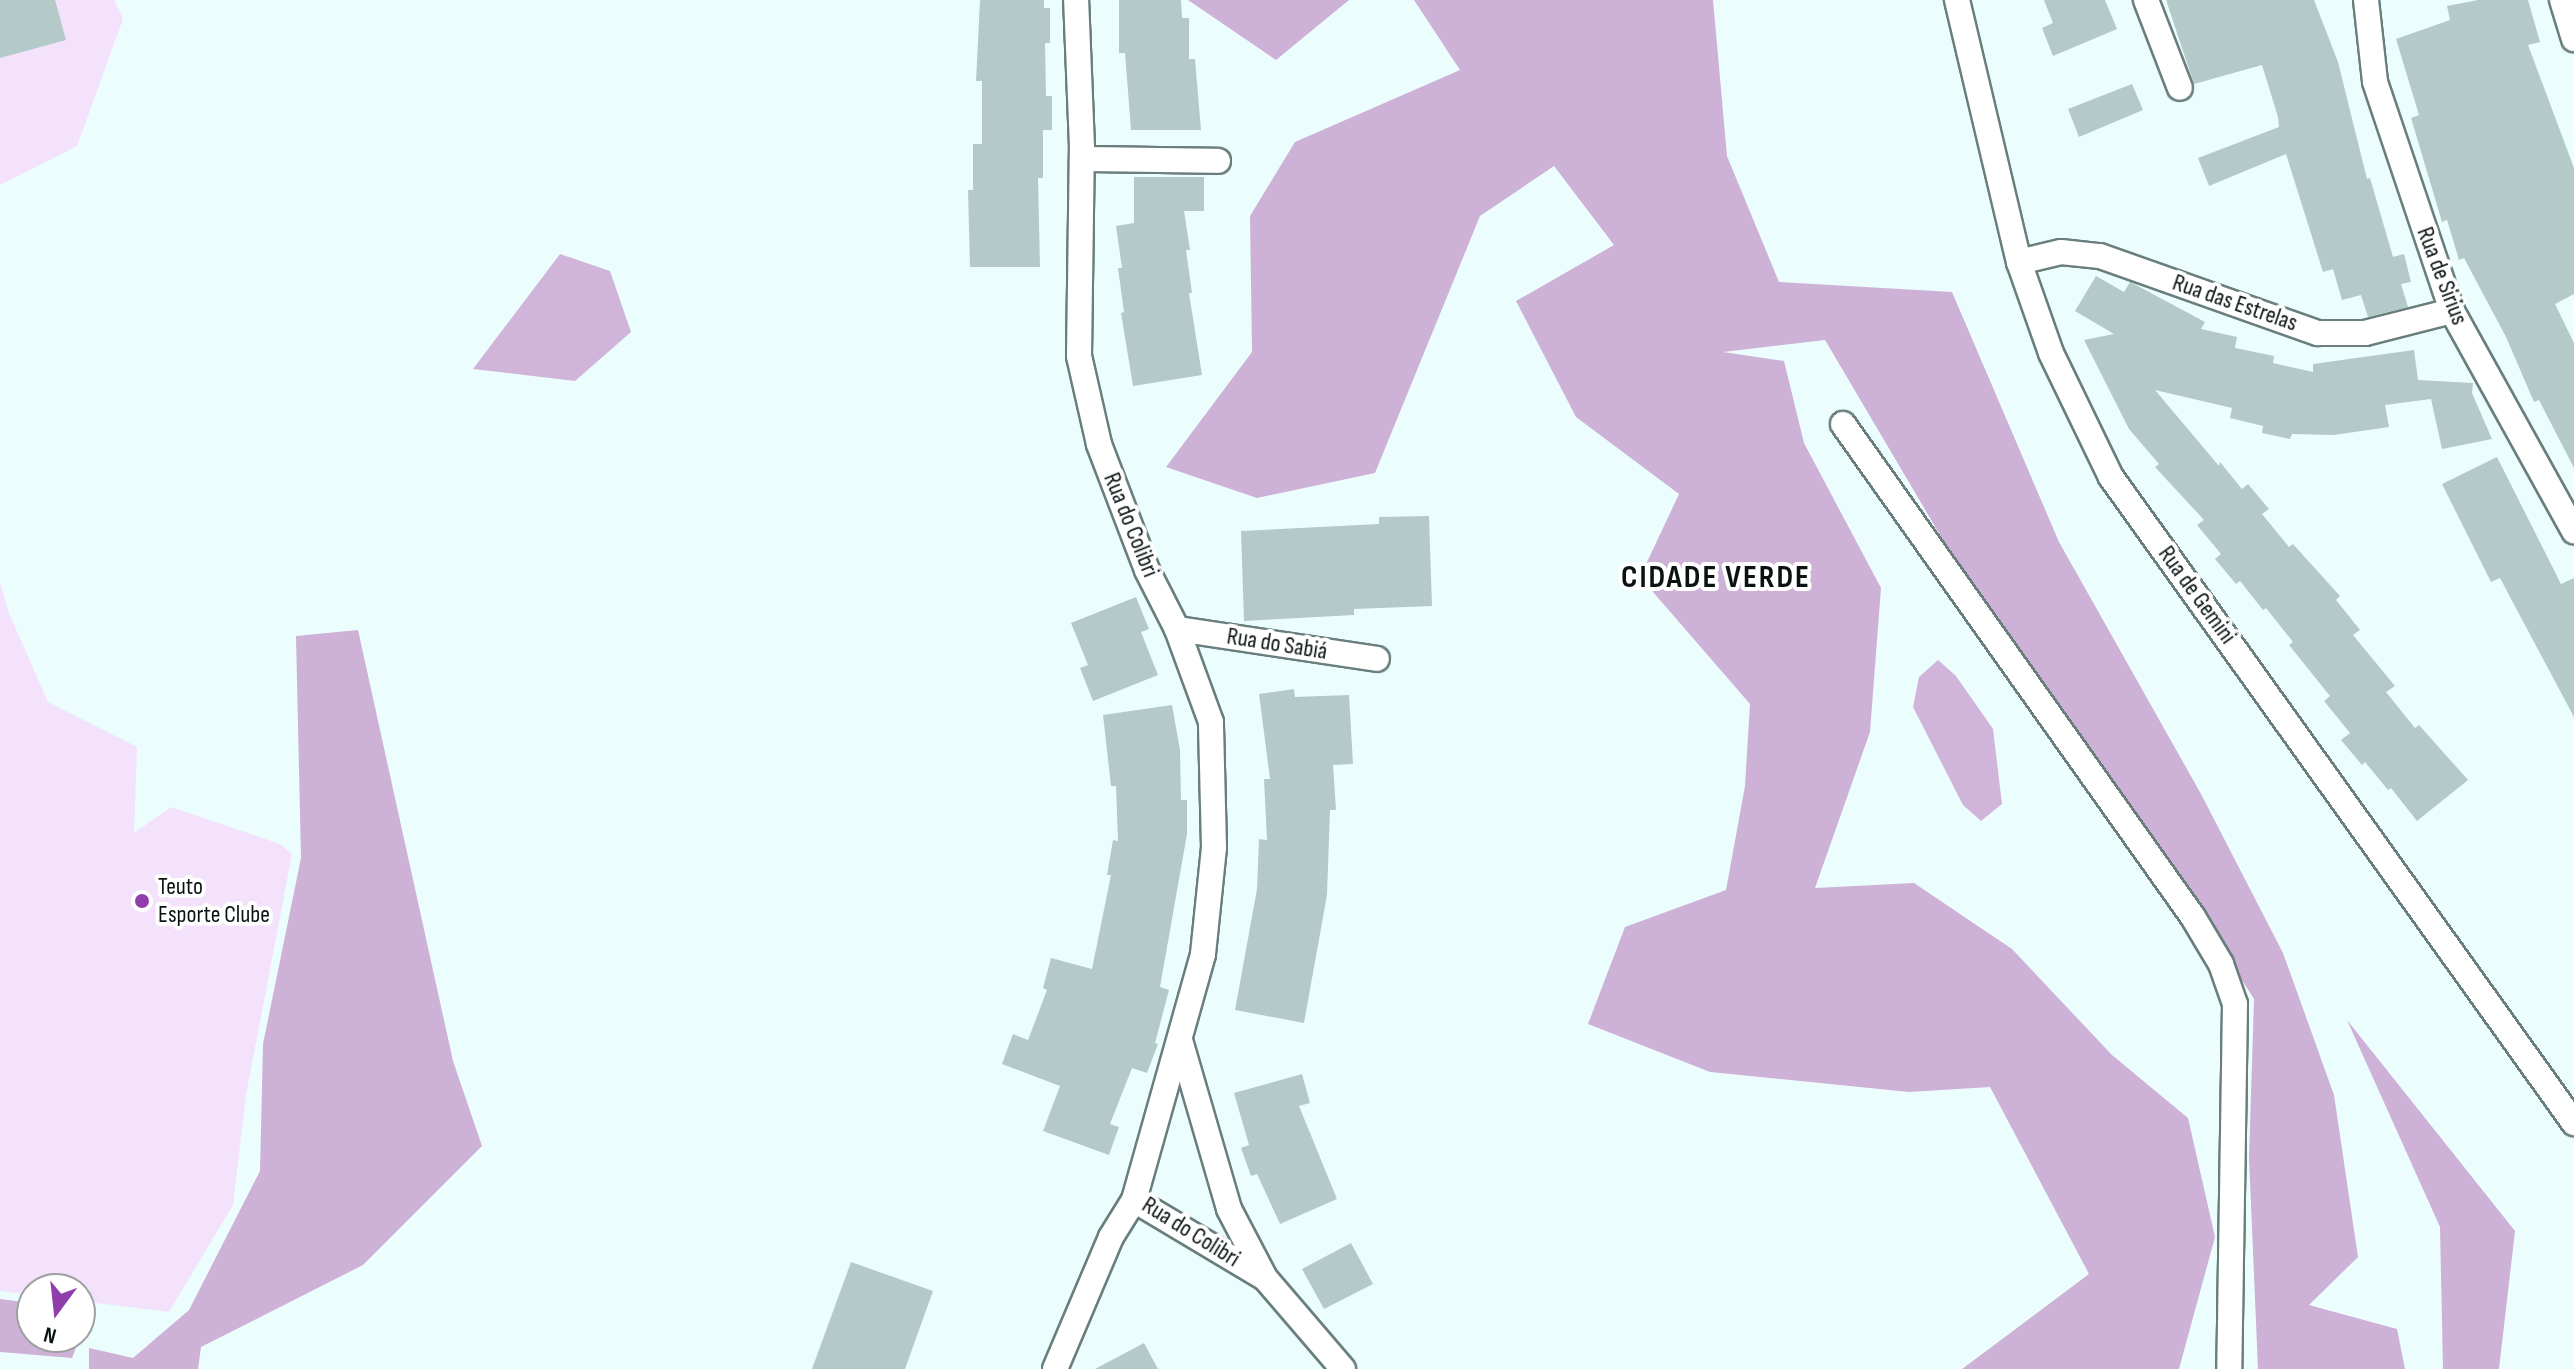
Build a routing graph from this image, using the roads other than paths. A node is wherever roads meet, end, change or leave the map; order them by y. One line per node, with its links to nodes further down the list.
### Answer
1 (1076, 0): 8 (street, Rua do Colibri)
2 (1957, 0): 10 (street, Rua de Gemini)
3 (2146, 0): 7 (street)
4 (2366, 0): 11 (street, Rua de Sirius)
5 (2562, 0): 6 (street)
6 (2574, 39)
7 (2180, 88)
8 (1082, 159): 9 (street); 14 (street, Rua do Colibri)
9 (1218, 161)
10 (2019, 262): 11 (street, Rua das Estrelas); 17 (street, Rua de Gemini)
11 (2452, 311): 13 (street, Rua de Sirius)
12 (1843, 424): 22 (street)
13 (2574, 531)
14 (1177, 629): 15 (street, Rua do Sabiá); 16 (street, Rua do Colibri)
15 (1377, 659)
16 (1180, 1038): 18 (street, Rua do Colibri); 19 (street, Rua do Colibri)
17 (2574, 1123)
18 (1134, 1200): 19 (street, Rua do Colibri); 20 (street)
19 (1265, 1278): 21 (street, Rua do Colibri)
20 (1055, 1369)
21 (1343, 1369)
22 (2229, 1369)

